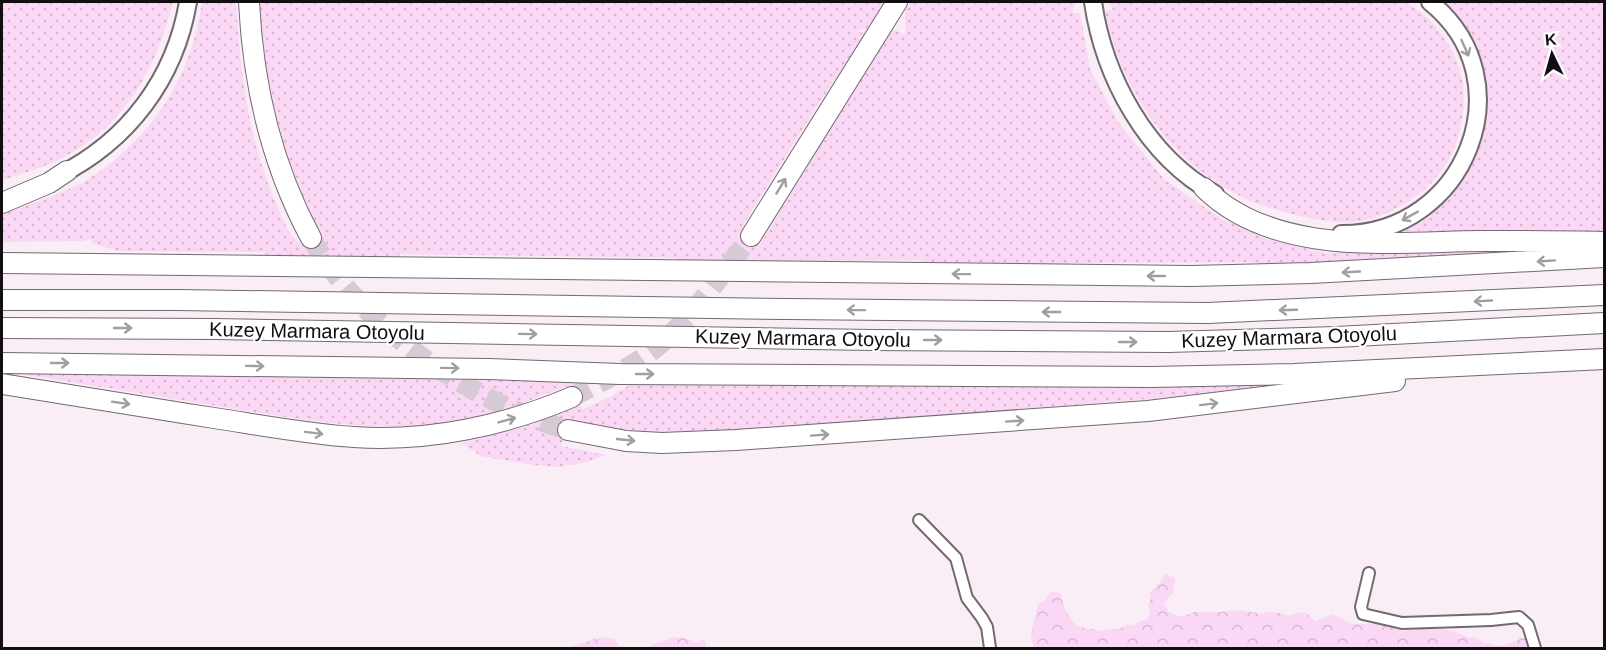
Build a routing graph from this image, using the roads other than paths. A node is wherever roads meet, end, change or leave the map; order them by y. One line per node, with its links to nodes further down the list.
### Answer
1 (188, 2): 6 (highway)
2 (249, 2): 11 (highway)
3 (897, 2): 10 (highway, one-way to 3)
4 (1093, 2): 7 (highway)
5 (1430, 2): 7 (highway, one-way to 7)
6 (67, 171): 8 (highway); 9 (highway)
7 (1204, 188): 12 (highway)
8 (2, 196)
9 (2, 203)
10 (751, 236)
11 (311, 238)
12 (1605, 242)
13 (1605, 257): 14 (highway, one-way to 14)
14 (2, 263)
15 (1605, 295): 16 (highway, Kuzey Marmara Otoyolu, one-way to 16)
16 (2, 300)
17 (1605, 323): 18 (highway, Kuzey Marmara Otoyolu, one-way to 17)
18 (2, 328)
19 (1605, 359): 20 (highway, one-way to 19)
20 (2, 363)
21 (1605, 367): 24 (highway, one-way to 21)
22 (2, 384): 23 (highway, one-way to 23)
23 (572, 397)
24 (568, 430)
25 (919, 520): 27 (street)
26 (1369, 573): 28 (street)
27 (990, 648)
28 (1535, 648)

